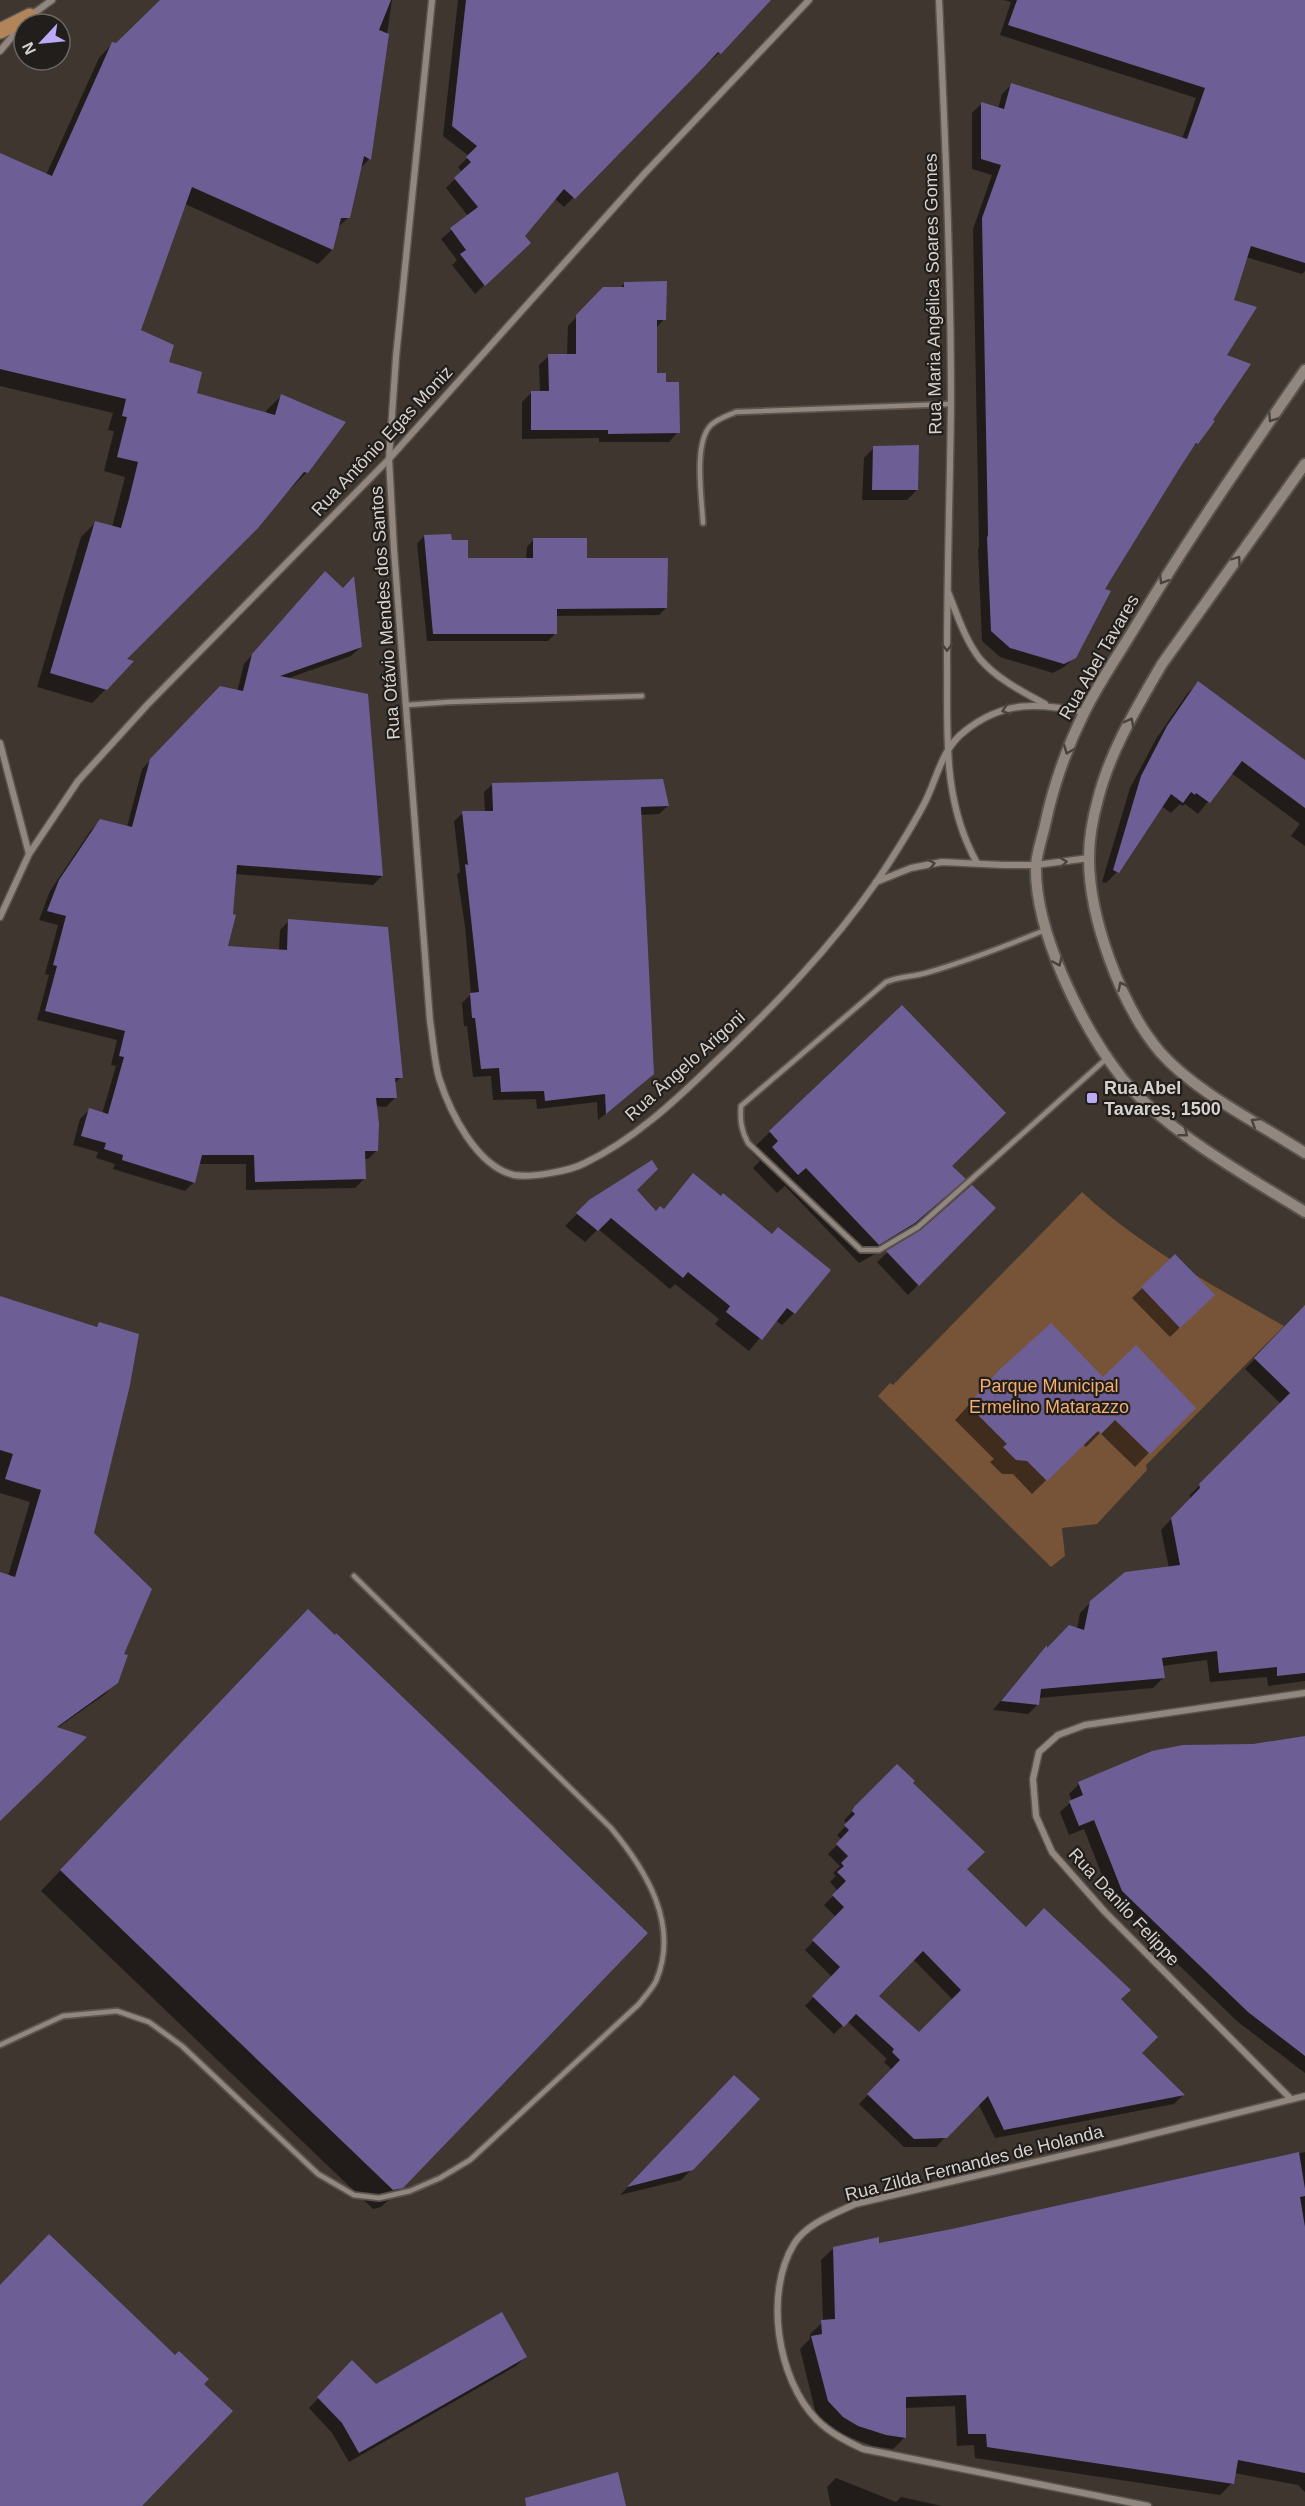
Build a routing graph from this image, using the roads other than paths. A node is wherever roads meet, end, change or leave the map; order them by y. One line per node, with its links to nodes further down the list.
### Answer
1 (52, 0): 5 (street)
2 (432, 0): 10 (street, Rua Otávio Mendes dos Santos)
3 (808, 0): 10 (street, Rua Antônio Egas Moniz)
4 (939, 0): 9 (street, Rua Maria Angélica Soares Gomes)
5 (36, 12)
6 (12, 37): 7 (street)
7 (0, 51)
8 (1305, 370): 17 (street, Rua Abel Tavares, one-way to 17)
9 (951, 405): 12 (lane); 13 (street, Rua Maria Angélica Soares Gomes)
10 (389, 459): 16 (street, Rua Otávio Mendes dos Santos); 20 (street, Rua Antônio Egas Moniz)
11 (1305, 464): 21 (street, one-way to 11)
12 (703, 523)
13 (947, 588): 15 (street, Rua Maria Angélica Soares Gomes); 19 (street, Rua Maria Angélica Soares Gomes, one-way to 19)
14 (642, 696): 16 (lane)
15 (1045, 704): 17 (street, Rua Ângelo Arigoni); 19 (street, Rua Ângelo Arigoni, one-way to 19)
16 (407, 705): 28 (street, Rua Otávio Mendes dos Santos)
17 (1084, 712): 23 (street, Rua Abel Tavares, one-way to 23)
18 (0, 743): 20 (street)
19 (948, 747): 22 (street, Rua Maria Angélica Soares Gomes); 24 (street, Rua Ângelo Arigoni)
20 (29, 854): 25 (street, Rua Antônio Egas Moniz)
21 (1089, 858): 23 (street, Rua Ângelo Arigoni, one-way to 21); 29 (street, one-way to 21)
22 (977, 863): 23 (street, Rua Ângelo Arigoni); 24 (street, Rua Ângelo Arigoni, one-way to 22)
23 (1036, 865): 26 (street, Rua Abel Tavares)
24 (876, 882): 28 (street, Rua Ângelo Arigoni)
25 (0, 917)
26 (1046, 929): 27 (street, Rua Abel Tavares, one-way to 27); 27 (lane)
27 (1108, 1057): 30 (street, Rua Abel Tavares, one-way to 30)
28 (453, 1113)
29 (1305, 1153)
30 (1305, 1212)
31 (354, 1576): 33 (lane)
32 (1305, 1693): 35 (street, Rua Danilo Felippe)
33 (0, 2045)
34 (1305, 2096): 35 (street, Rua Zilda Fernandes de Holanda)
35 (1291, 2099): 36 (street, Rua Zilda Fernandes de Holanda)
36 (1148, 2506)

